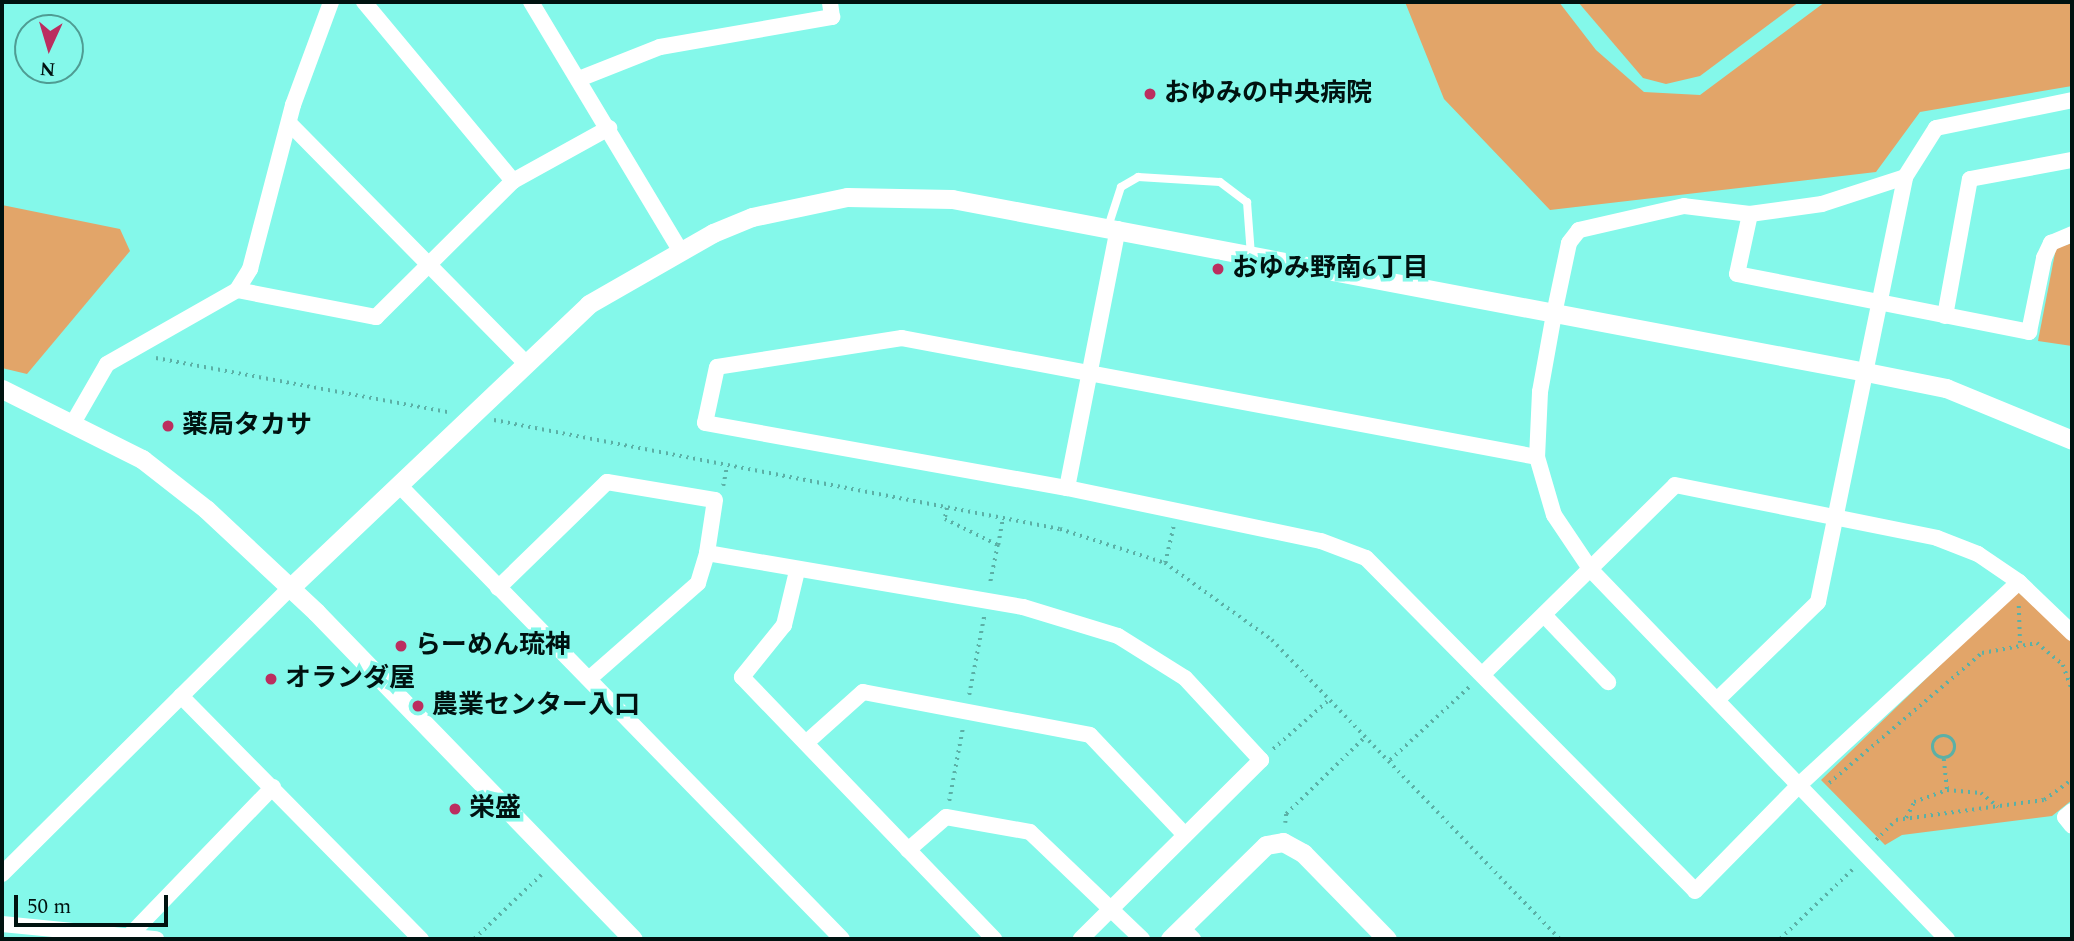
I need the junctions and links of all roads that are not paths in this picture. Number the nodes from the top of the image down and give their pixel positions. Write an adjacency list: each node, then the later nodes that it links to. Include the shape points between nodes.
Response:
1 (331, 2): 7 (street)
2 (364, 2): 11 (street)
3 (531, 2): 5 (street)
4 (830, 2): 5 (street, via 832,17 660,47)
5 (579, 79): 8 (street)
6 (2072, 100): 10 (street, via 1936,128)
7 (290, 124): 17 (street); 18 (street, via 250,269)
8 (609, 128): 11 (street); 15 (street)
9 (2072, 160): 21 (street, via 1970,179)
10 (1905, 177): 12 (street, via 1822,204); 19 (street)
11 (513, 181): 17 (street)
12 (1750, 214): 19 (street, via 1737,274); 20 (street, via 1684,206 1579,230 1569,243)
13 (1113, 228): 15 (street, via 897,195 772,212); 16 (street); 16 (lane, via 1116,195 1138,177 1220,182 1247,202); 24 (street)
14 (2072, 234): 21 (street, via 2051,243 2044,258 2029,332)
15 (680, 248): 22 (street, via 589,304)
16 (1251, 257): 20 (street)
17 (428, 268): 18 (street, via 376,317); 22 (street)
18 (237, 290): 26 (street, via 107,364)
19 (1879, 304): 21 (street); 23 (street)
20 (1554, 314): 23 (street); 28 (street, via 1539,392)
21 (1945, 316)
22 (525, 362): 29 (street)
23 (1866, 372): 27 (street, via 1947,388); 31 (street)
24 (1089, 375): 28 (street); 30 (street); 30 (street, via 902,338 717,367 705,423)
25 (2, 389): 26 (street)
26 (73, 423): 36 (street, via 142,459)
27 (2072, 440)
28 (1537, 457): 33 (street, via 1554,515)
29 (399, 485): 36 (street); 37 (street)
30 (1067, 488): 40 (street, via 1321,541 1366,558)
31 (1837, 516): 33 (street, via 1675,485); 35 (street, via 1937,538 1978,554); 44 (street, via 1818,602)
32 (708, 552): 34 (street); 37 (street, via 715,500 607,482); 41 (street, via 698,583)
33 (1591, 570): 38 (street); 44 (street)
34 (797, 571): 45 (street, via 784,625 742,677); 50 (street, via 987,601 1118,636 1185,678 1261,760)
35 (2019, 582): 39 (street); 46 (street)
36 (291, 587): 43 (street); 59 (street)
37 (498, 588): 41 (street)
38 (1544, 615): 40 (street); 42 (street)
39 (2072, 633)
40 (1483, 674): 46 (street, via 1695,891)
41 (590, 678): 60 (street)
42 (1608, 682)
43 (181, 696): 47 (street); 52 (street)
44 (1719, 698): 46 (street)
45 (807, 742): 50 (street, via 863,692 1090,735); 51 (street)
46 (1799, 785): 65 (street)
47 (273, 787): 55 (street); 58 (street)
48 (2072, 811): 49 (street, via 2065,817)
49 (2072, 826)
50 (1185, 835): 53 (street)
51 (908, 850): 53 (street, via 946,817 1030,832); 61 (street)
52 (2, 874)
53 (1110, 907): 62 (street); 63 (street)
54 (2, 924): 55 (street)
55 (132, 933): 57 (street)
56 (1182, 935): 64 (street, via 1266,845 1283,842 1303,853)
57 (156, 939)
58 (421, 939)
59 (633, 939)
60 (842, 939)
61 (994, 939)
62 (1081, 939)
63 (1142, 939)
64 (1387, 939)
65 (1947, 939)

